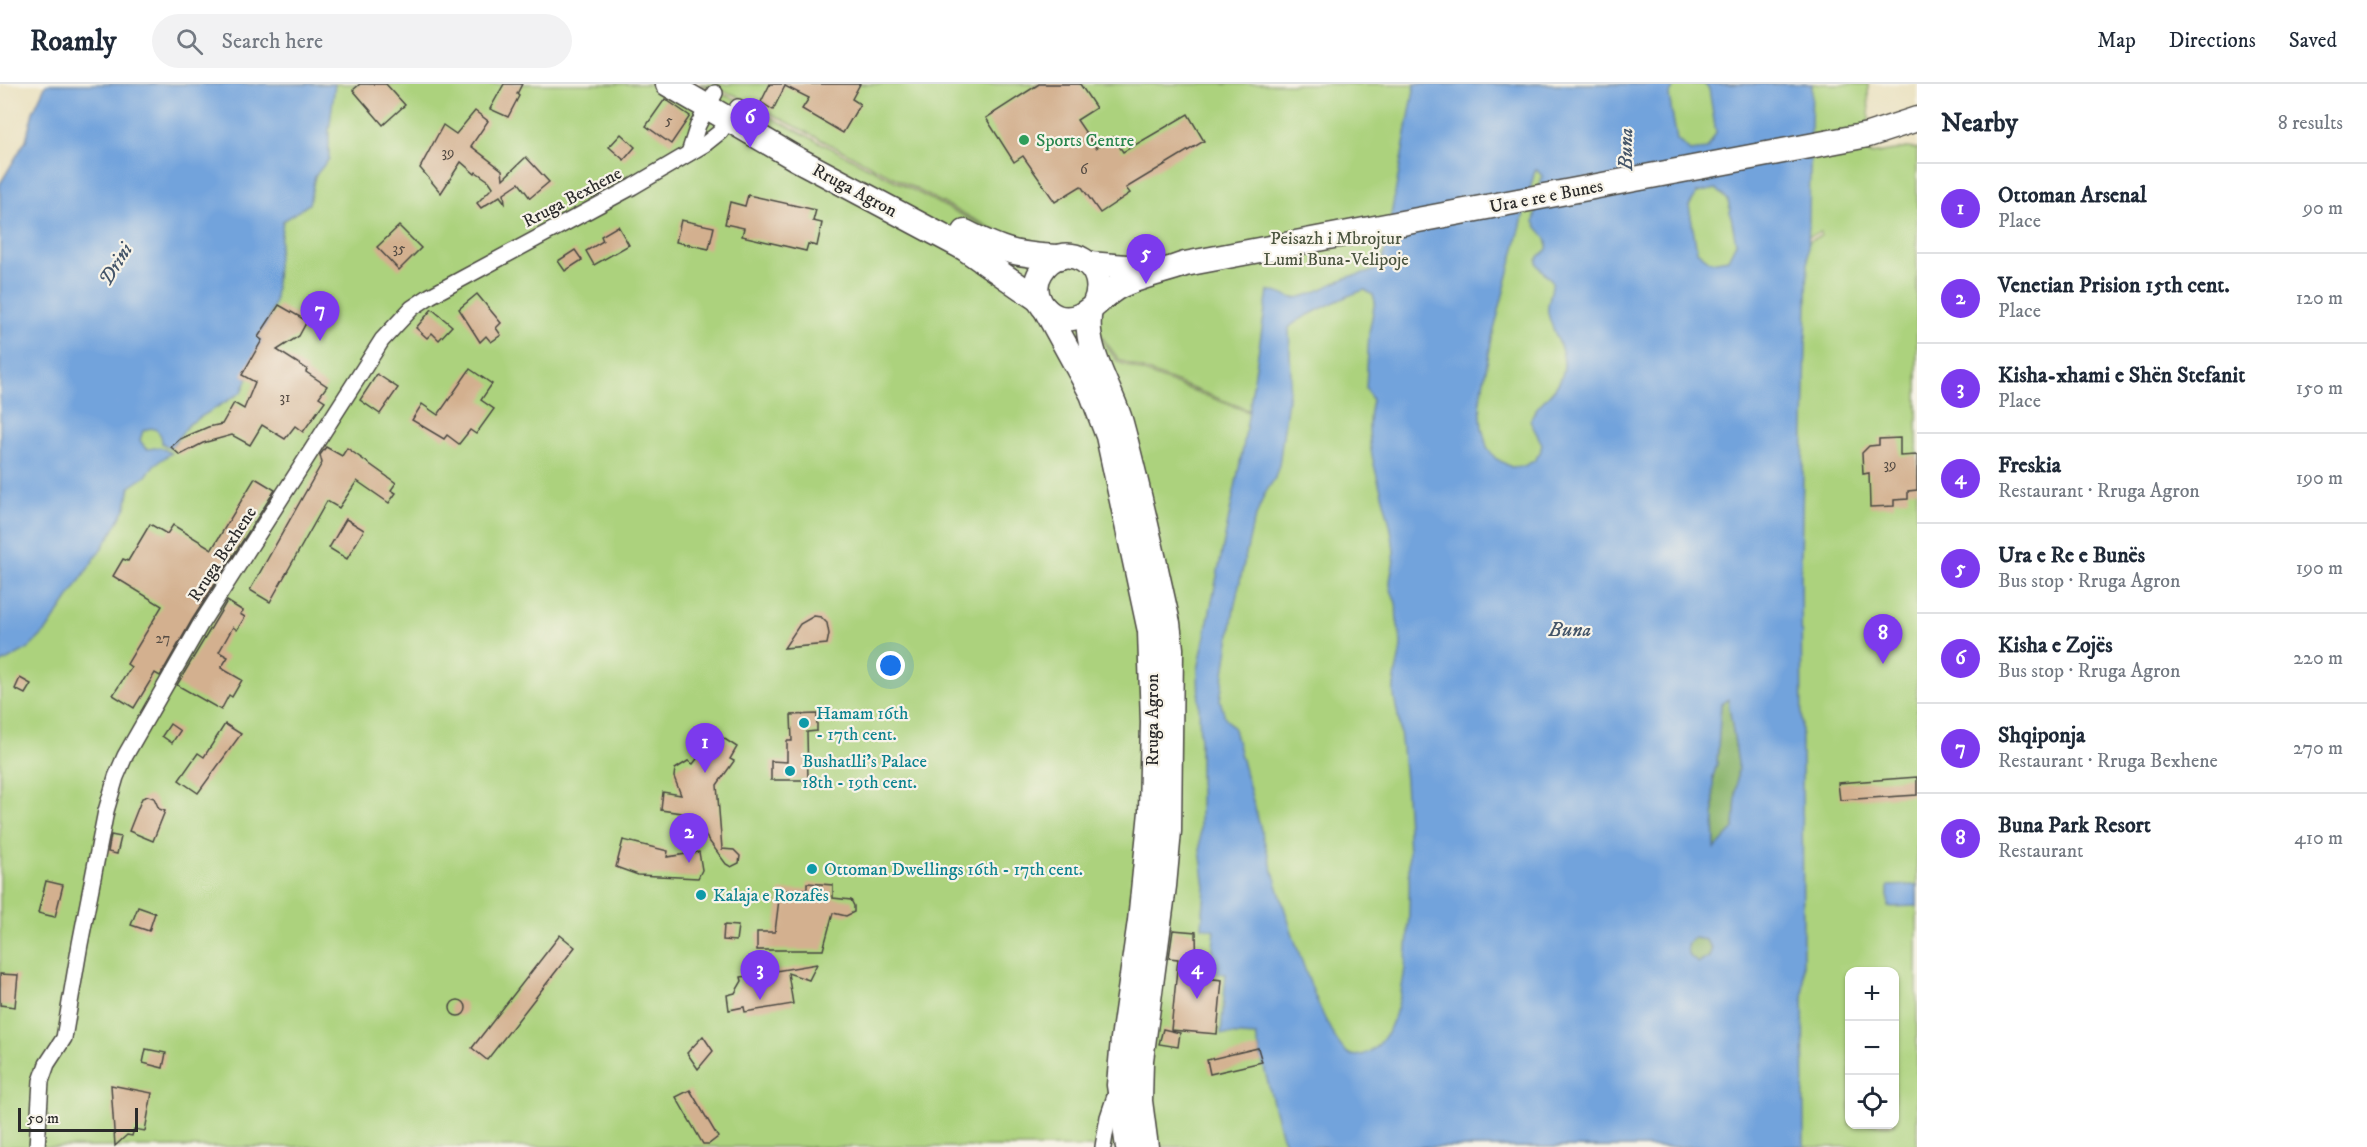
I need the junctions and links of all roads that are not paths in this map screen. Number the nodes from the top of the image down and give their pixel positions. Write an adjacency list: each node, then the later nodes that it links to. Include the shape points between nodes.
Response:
1 (668, 84): 2 (main road, Rruga Agron)
2 (708, 95): 3 (main road, Rruga Agron); 7 (street)
3 (734, 113): 7 (street, Rruga Bexhene, via 713,138); 8 (main road, Rruga Agron, via 990,246 1030,257); 11 (main road, Rruga Agron, via 825,174 964,248)
4 (1917, 119): 6 (main road)
5 (1917, 134): 6 (main road)
6 (1868, 135): 10 (main road, Ura e re e Bunes)
7 (689, 153): 14 (street, Rruga Bexhene, via 430,296 399,320 376,348 200,625 116,777 102,829 64,1038 41,1081)
8 (1060, 257): 9 (main road, via 1075,256); 11 (main road, via 1038,276 1036,288)
9 (1089, 264): 10 (main road); 12 (main road, via 1100,284)
10 (1185, 264): 12 (main road, via 1126,283)
11 (1043, 305): 12 (main road, via 1064,319 1078,317); 13 (main road, Rruga Agron, via 1092,394 1108,436 1150,631 1151,813)
12 (1092, 307): 17 (main road, Rruga Agron, via 1088,319 1090,338 1129,452 1171,649 1169,831 1141,1060 1140,1101)
13 (1119, 1085): 15 (street); 16 (main road, Rruga Agron)
14 (38, 1147)
15 (1103, 1147)
16 (1128, 1147)
17 (1146, 1147)

